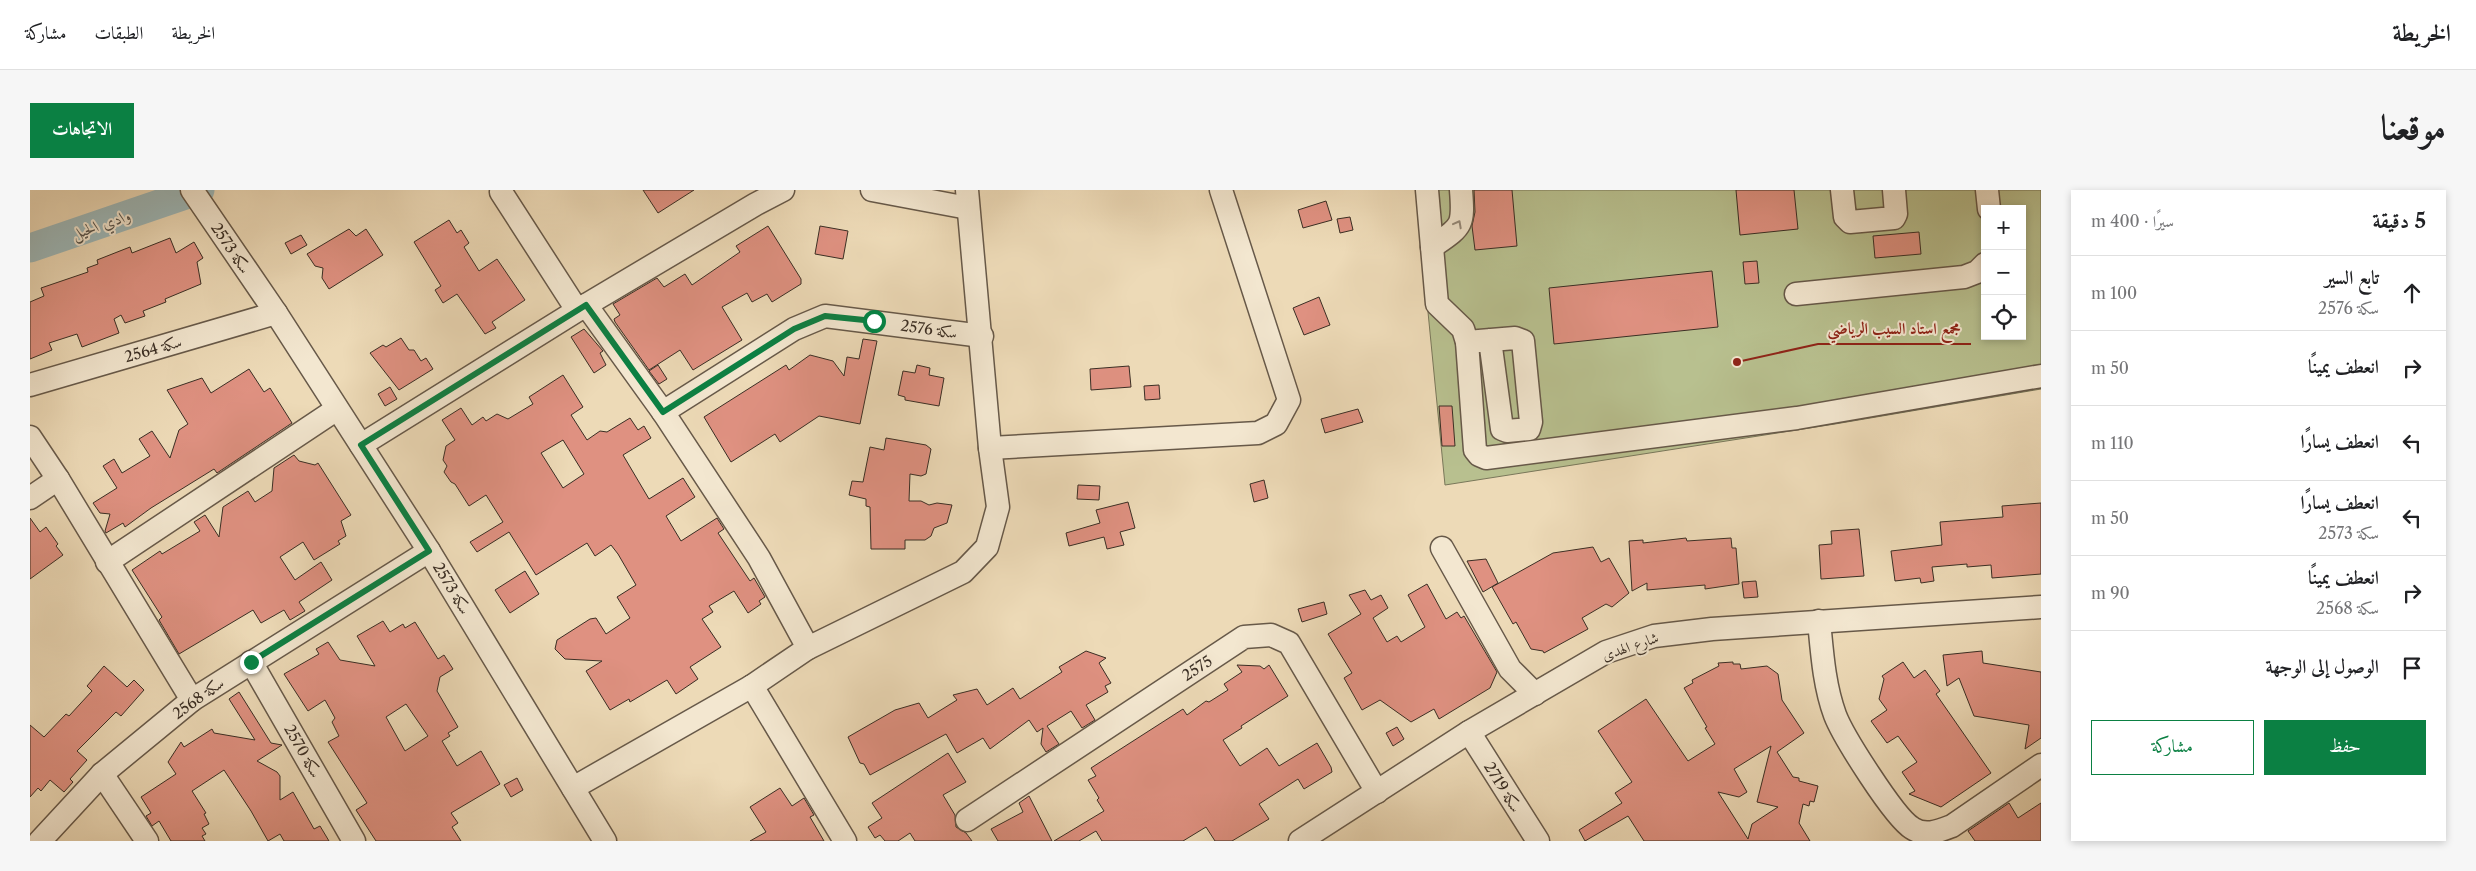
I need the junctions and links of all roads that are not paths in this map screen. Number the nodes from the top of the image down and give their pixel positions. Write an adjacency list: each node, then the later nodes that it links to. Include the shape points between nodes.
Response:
1 (192, 190): 17 (street, سكة 2573)
2 (783, 190): 16 (street)
3 (872, 190): 11 (street)
4 (1221, 190): 27 (street, via 1289,400 1276,424 1258,434)
5 (1427, 190): 13 (street)
6 (1461, 190): 13 (street, one-way to 6, via 1459,226 1463,214)
7 (1842, 190): 8 (street, via 1845,217 1850,222 1894,218)
8 (1894, 190)
9 (1987, 190): 12 (street)
10 (501, 192): 16 (street)
11 (968, 199): 18 (street)
12 (1989, 205)
13 (1432, 247): 20 (street, via 1438,304 1463,329)
14 (1981, 268): 15 (street, via 1964,277)
15 (1796, 294)
16 (581, 308): 24 (street); 26 (street)
17 (276, 313): 22 (street, سكة 2564); 23 (street, سكة 2573)
18 (982, 336): 24 (street, سكة 2576, via 825,316 794,329); 27 (street)
19 (1490, 340): 20 (street)
20 (1467, 342): 21 (street, via 1475,450 1486,458 1797,418)
21 (2041, 376)
22 (30, 385)
23 (337, 408): 26 (street, سكة 2573); 32 (street)
24 (663, 412): 35 (street, via 759,558)
25 (30, 437): 28 (street)
26 (361, 445): 31 (street, سكة 2573)
27 (990, 448): 35 (street, via 998,507 987,547 963,572)
28 (58, 479): 29 (street); 32 (street)
29 (30, 498)
30 (1442, 548): 38 (street, via 1510,668)
31 (429, 551): 36 (street, سكة 2568); 43 (street, سكة 2573)
32 (107, 562): 39 (street)
33 (2041, 607): 34 (street, شارع الهدى)
34 (1819, 621): 38 (street, شارع الهدى, via 1654,636 1606,652); 41 (street, via 1825,673 1835,716 1857,755 1912,829 1926,833 1952,826)
35 (808, 648): 37 (street)
36 (251, 662): 39 (street, سكة 2568); 48 (street, سكة 2570)
37 (752, 686): 43 (street); 50 (street)
38 (1535, 694): 40 (street, شارع الهدى)
39 (192, 700): 42 (street, سكة 2568)
40 (1469, 732): 44 (street, شارع الهدى); 52 (street, سكة 2719)
41 (2041, 765)
42 (102, 774): 46 (street, سكة 2568); 47 (street)
43 (573, 788): 49 (street, سكة 2573)
44 (1377, 792): 45 (street, 2575, via 1288,643 1271,635 1244,637); 51 (street, شارع الهدى)
45 (967, 820)
46 (40, 841)
47 (146, 841)
48 (354, 841)
49 (605, 841)
50 (845, 841)
51 (1300, 841)
52 (1538, 841)

